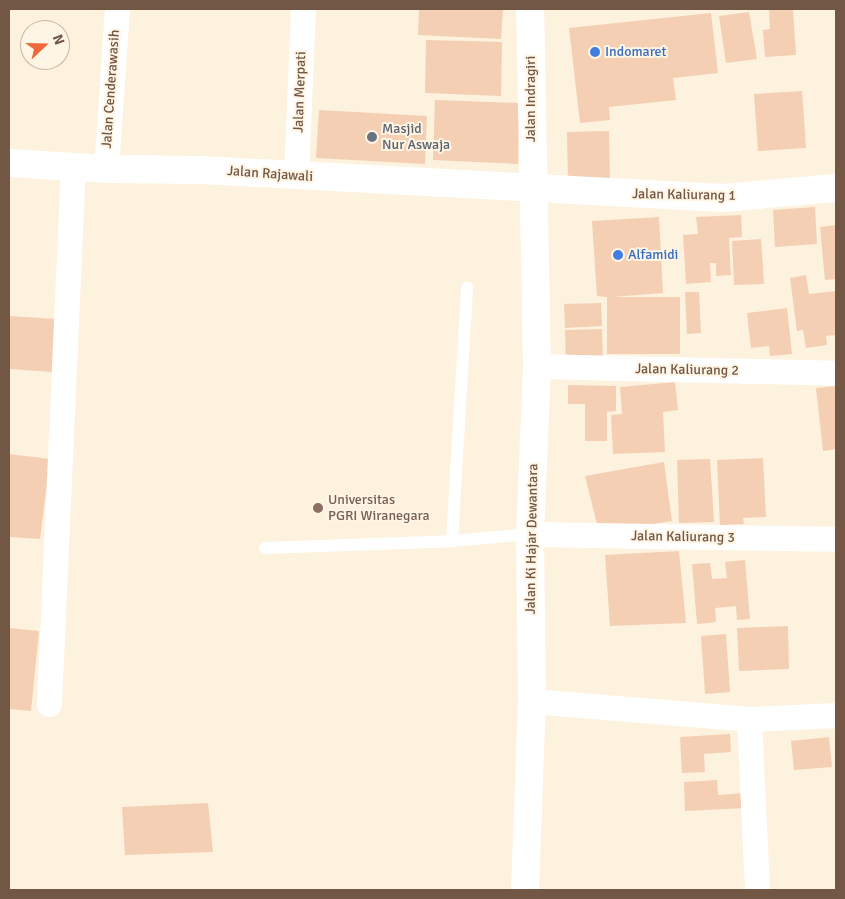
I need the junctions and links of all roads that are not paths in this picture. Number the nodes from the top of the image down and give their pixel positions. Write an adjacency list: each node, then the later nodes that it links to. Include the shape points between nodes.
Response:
1 (117, 9): 6 (street, Jalan Cenderawasih)
2 (303, 9): 7 (street, Jalan Merpati)
3 (530, 9): 8 (main road, Jalan Indragiri)
4 (9, 163): 5 (main road, Jalan Rajawali)
5 (73, 166): 6 (main road, Jalan Rajawali); 18 (street)
6 (106, 169): 7 (main road, Jalan Rajawali, via 202,170)
7 (296, 176): 8 (main road, Jalan Rajawali)
8 (532, 188): 9 (main road, Jalan Kaliurang 1, via 722,198); 11 (main road, Jalan Ki Hajar Dewantara)
9 (836, 188)
10 (467, 287): 15 (lane)
11 (537, 366): 12 (street, Jalan Kaliurang 2); 13 (main road, Jalan Ki Hajar Dewantara)
12 (836, 373)
13 (530, 534): 14 (street, Jalan Kaliurang 3); 15 (lane); 17 (main road, Jalan Ki Hajar Dewantara)
14 (836, 539)
15 (452, 541): 16 (lane)
16 (265, 548)
17 (532, 701): 20 (street); 21 (main road, Jalan Ki Hajar Dewantara)
18 (50, 704)
19 (836, 715): 20 (street)
20 (750, 718): 22 (street)
21 (526, 890)
22 (757, 890)

